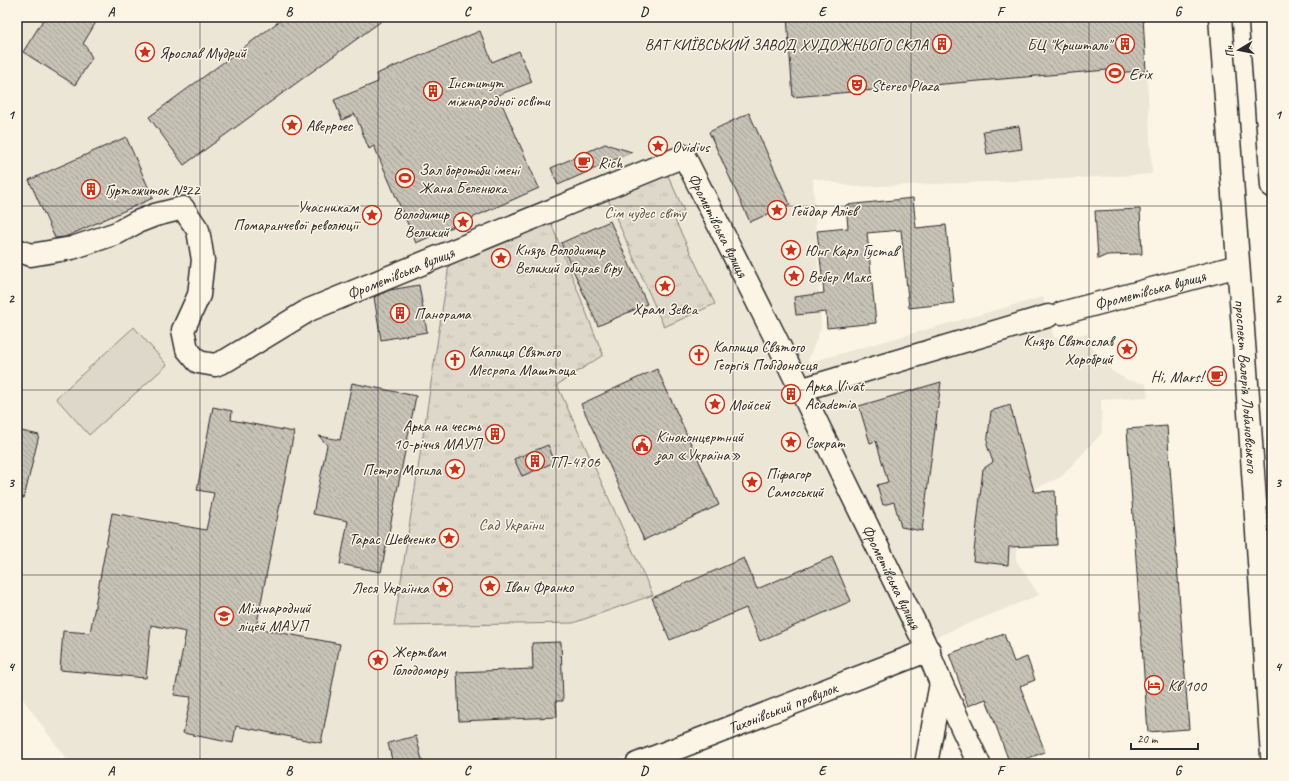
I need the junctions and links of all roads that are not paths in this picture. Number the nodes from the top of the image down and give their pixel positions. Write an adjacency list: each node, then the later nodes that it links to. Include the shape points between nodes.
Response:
1 (1220, 17): 5 (street, проспект Валерія Лобановського)
2 (1260, 17): 3 (street)
3 (1272, 186)
4 (17, 250): 6 (street, Фрометівська вулиця, via 31,255 72,248 117,233 156,215 183,208 198,230 203,260 199,295 183,330 187,349 198,362 215,365 309,310 684,156)
5 (1238, 266): 6 (street, Фрометівська вулиця, via 1055,314); 9 (street, проспект Валерія Лобановського)
6 (800, 390): 7 (street, Фрометівська вулиця)
7 (929, 650): 8 (street, Фрометівська вулиця); 10 (street, Тихонівський провулок)
8 (941, 683): 11 (street); 12 (street, Фрометівська вулиця)
9 (1272, 756)
10 (637, 764)
11 (926, 764)
12 (979, 764)

